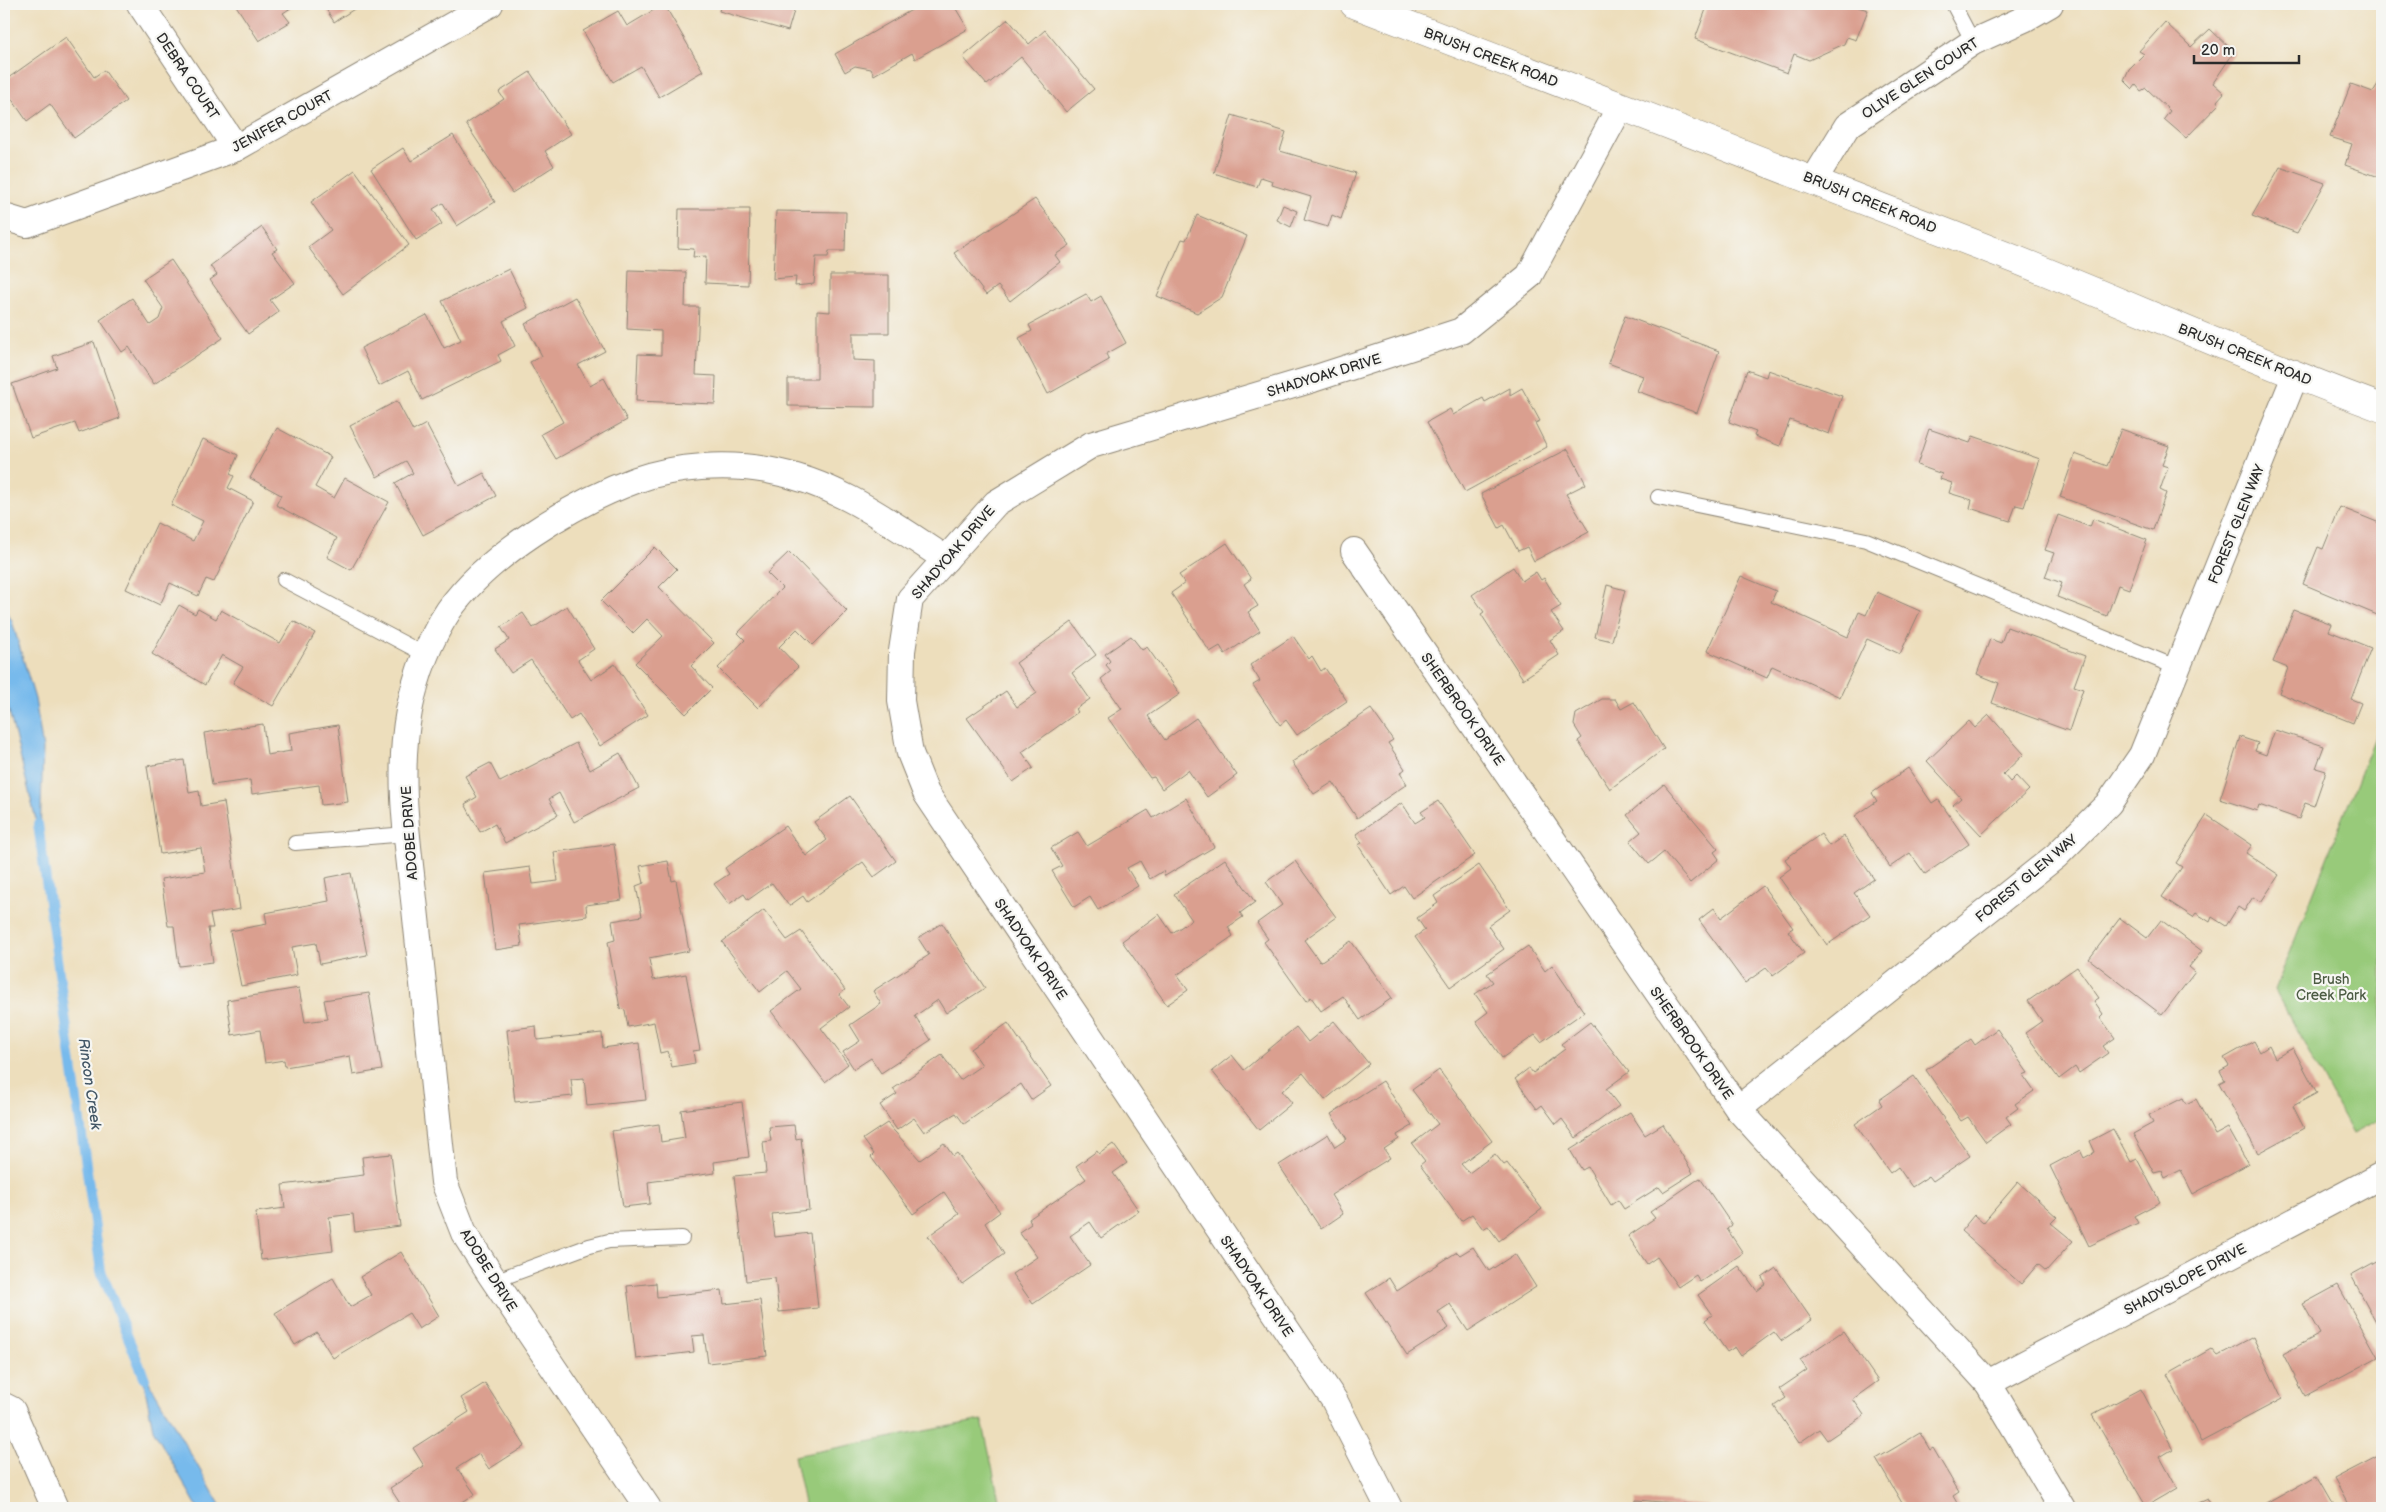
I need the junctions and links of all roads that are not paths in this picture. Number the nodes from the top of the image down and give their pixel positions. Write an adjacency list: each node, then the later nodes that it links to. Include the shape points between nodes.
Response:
1 (140, 4): 8 (street, DEBRA COURT)
2 (490, 4): 8 (street, JENIFER COURT)
3 (1354, 4): 7 (street, BRUSH CREEK ROAD)
4 (1953, 4): 6 (lane)
5 (2050, 4): 6 (street, OLIVE GLEN COURT)
6 (1974, 42): 9 (street, OLIVE GLEN COURT, via 1847,126)
7 (1620, 106): 9 (street, BRUSH CREEK ROAD); 15 (street, SHADYOAK DRIVE, via 1530,276 1461,331 1091,445 996,503)
8 (236, 148): 10 (street, JENIFER COURT, via 26,224)
9 (1814, 180): 11 (street, BRUSH CREEK ROAD)
10 (4, 217)
11 (2295, 376): 12 (street, BRUSH CREEK ROAD); 18 (street, FOREST GLEN WAY)
12 (2382, 408)
13 (1658, 498): 18 (lane, via 1866,540)
14 (1354, 551): 21 (street, SHERBROOK DRIVE)
15 (946, 559): 17 (street, ADOBE DRIVE, via 863,504 816,483 766,470 716,466 677,471 638,479 598,496 518,543 478,576 449,611); 29 (street, SHADYOAK DRIVE, via 910,599 902,651 903,710 910,753 926,793 1334,1400)
16 (284, 580): 17 (lane)
17 (426, 655): 19 (street, ADOBE DRIVE, via 409,713 404,805)
18 (2178, 668): 21 (street, FOREST GLEN WAY, via 2142,755 2109,803 2063,850)
19 (407, 834): 20 (lane); 24 (street, ADOBE DRIVE, via 444,1182 464,1233)
20 (295, 843)
21 (1738, 1109): 25 (street, SHERBROOK DRIVE)
22 (2382, 1175): 25 (street, SHADYSLOPE DRIVE)
23 (682, 1238): 24 (lane, via 589,1246)
24 (494, 1281): 28 (street, ADOBE DRIVE)
25 (1988, 1383): 30 (street, SHERBROOK DRIVE)
26 (4, 1406): 27 (street, via 12,1410)
27 (55, 1508)
28 (648, 1508)
29 (1389, 1508)
30 (2062, 1508)

